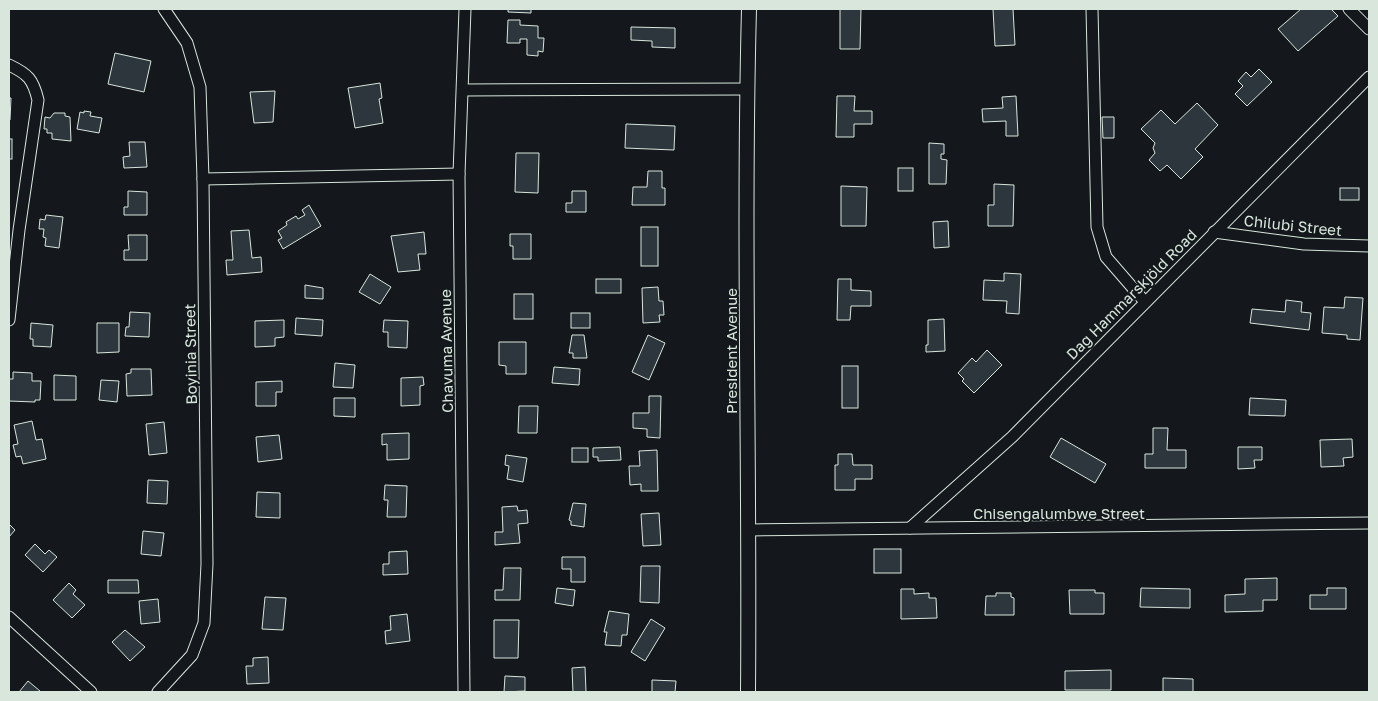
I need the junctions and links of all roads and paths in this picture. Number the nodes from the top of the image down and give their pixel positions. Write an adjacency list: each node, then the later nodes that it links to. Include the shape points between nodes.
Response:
1 (164, 9): 12 (street, Boyinia Street, via 187,43 200,87)
2 (464, 9): 10 (street, Chavuma Avenue)
3 (749, 9): 9 (street, President Avenue)
4 (1092, 9): 15 (street, via 1097,227 1106,257)
5 (1349, 9): 6 (street)
6 (1369, 29)
7 (9, 64): 16 (street, via 34,82 38,100)
8 (1369, 77): 13 (street, Dag Hammarskjöld Road)
9 (747, 89): 10 (street); 20 (street, President Avenue)
10 (463, 90): 11 (street, Chavuma Avenue)
11 (459, 174): 12 (street); 24 (street, Chavuma Avenue)
12 (203, 179): 23 (street, Boyinia Street, via 207,564 204,623 192,655)
13 (1214, 232): 14 (street, Chilubi Street, via 1304,244); 15 (street, Dag Hammarskjöld Road)
14 (1369, 246)
15 (1145, 302): 19 (street, Dag Hammarskjöld Road, via 1012,437)
16 (9, 320)
17 (1319, 523): 18 (street, Chisengalumbwe Street); 19 (street); 20 (street, Chisengalumbwe Street)
18 (1369, 523)
19 (910, 528): 20 (street)
20 (749, 530): 25 (street, President Avenue)
21 (9, 617): 22 (street)
22 (91, 692)
23 (158, 692)
24 (464, 692)
25 (748, 692)

